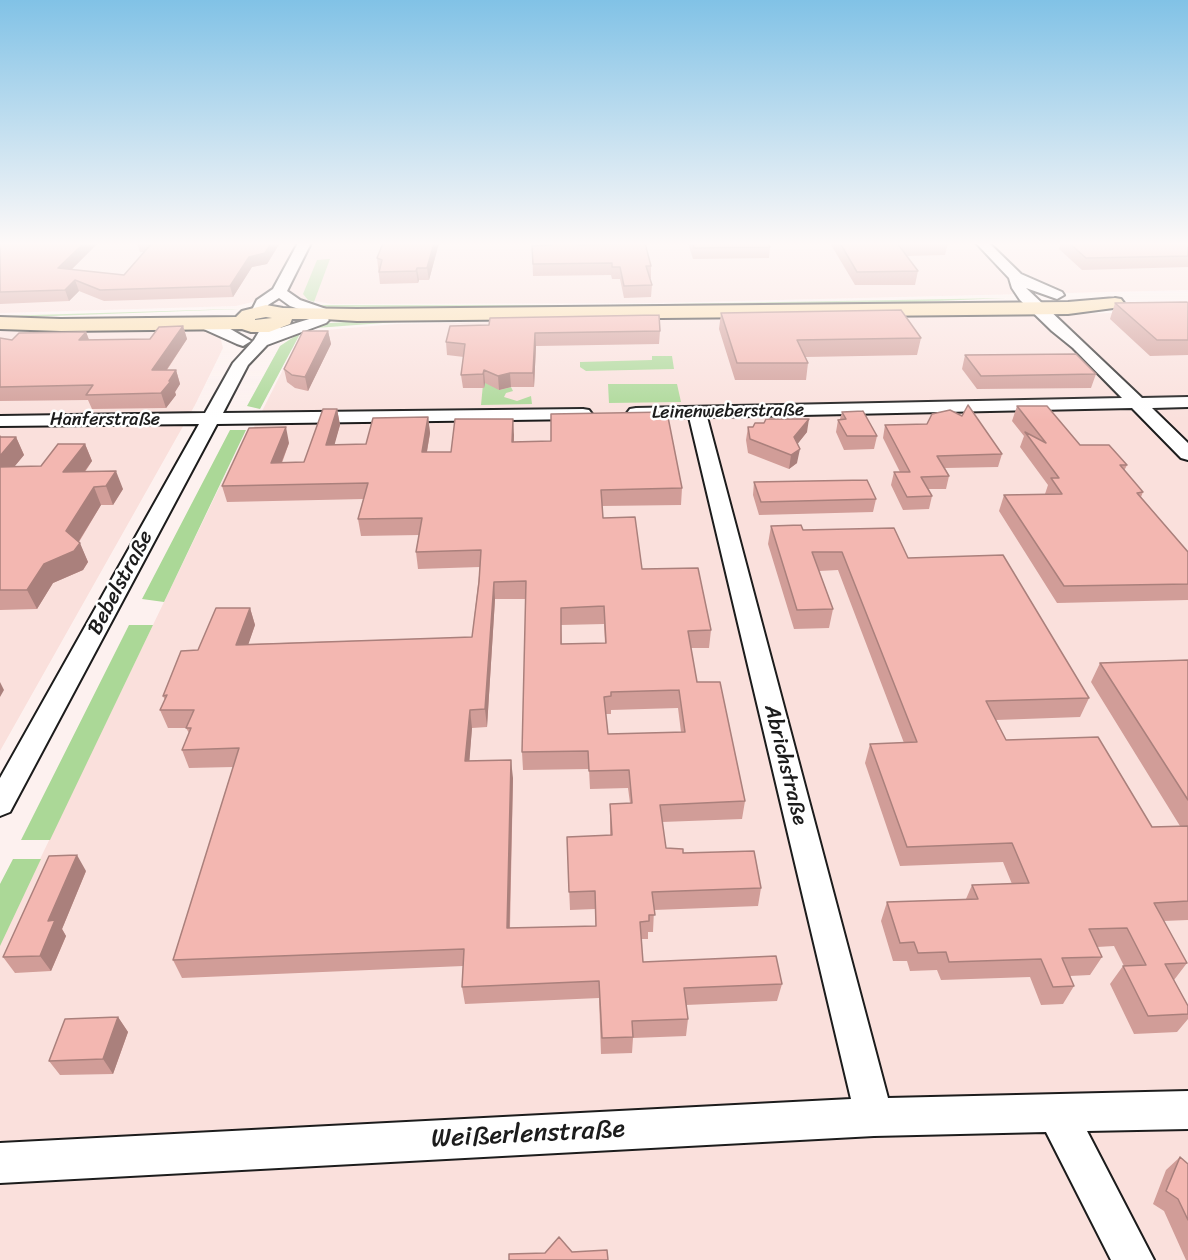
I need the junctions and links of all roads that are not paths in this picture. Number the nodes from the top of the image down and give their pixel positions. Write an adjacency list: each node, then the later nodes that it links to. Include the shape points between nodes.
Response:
1 (283, 302): 5 (street, Bebelstraße)
2 (1040, 303): 3 (main road); 4 (main road); 4 (main road, via 982,309); 11 (street, via 1057,328); 11 (street, via 1068,325)
3 (1135, 303)
4 (962, 307): 6 (main road)
5 (280, 310): 6 (main road); 6 (street, via 295,303); 9 (main road, via 256,327); 9 (street, Bebelstraße, via 262,303); 10 (street, Bebelstraße)
6 (323, 316): 10 (street)
7 (28, 322): 8 (main road); 9 (main road); 9 (main road, via 48,319)
8 (0, 323)
9 (248, 323): 12 (street, Bebelstraße)
10 (261, 342): 12 (street, Bebelstraße)
11 (1079, 345): 14 (street)
12 (241, 363): 18 (street, Bebelstraße)
13 (1188, 402): 14 (street)
14 (1139, 403): 15 (street, Leinenweberstraße); 20 (street)
15 (697, 413): 17 (street, Leinenweberstraße); 24 (street, Abrichstraße)
16 (600, 414): 18 (street)
17 (620, 414)
18 (209, 420): 19 (street, Hanferstraße); 21 (street, Bebelstraße)
19 (0, 421)
20 (1188, 454)
21 (0, 804)
22 (1188, 1110): 23 (street, Weißerlenstraße)
23 (1057, 1113): 24 (street, Weißerlenstraße); 26 (street)
24 (874, 1117): 25 (street, Weißerlenstraße)
25 (0, 1163)
26 (1133, 1260)

